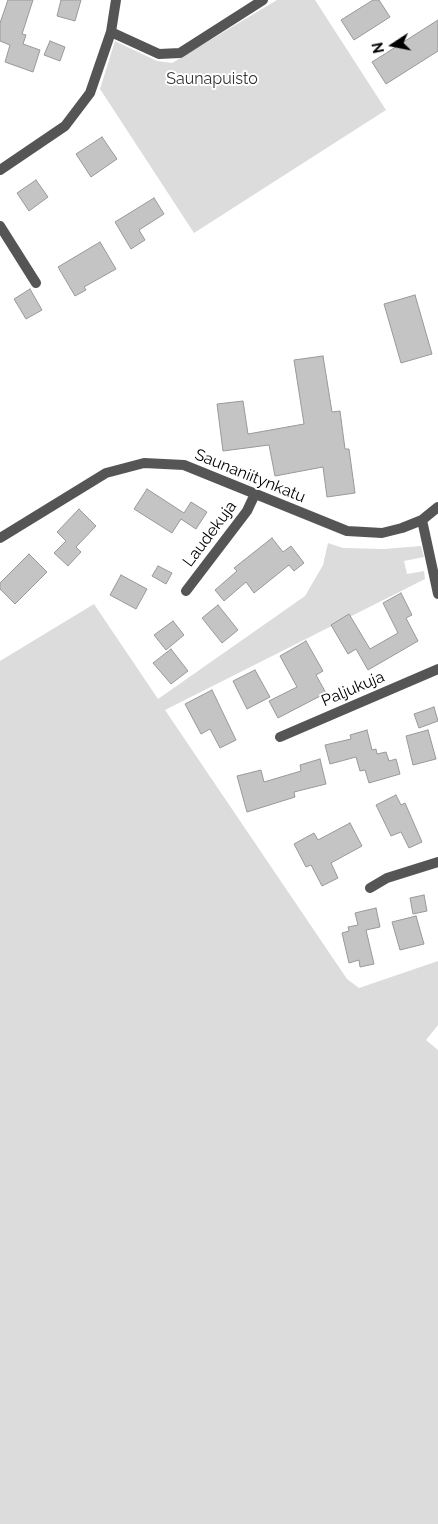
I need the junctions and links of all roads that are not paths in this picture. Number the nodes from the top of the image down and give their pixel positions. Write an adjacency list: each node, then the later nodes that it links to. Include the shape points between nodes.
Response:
1 (116, 0): 3 (street)
2 (264, 0): 3 (street, via 180,53 159,54)
3 (111, 32): 4 (street, via 90,93 64,126)
4 (0, 170)
5 (0, 226): 6 (street)
6 (36, 283)
7 (255, 494): 9 (street, Saunaniitynkatu, via 347,531 382,533); 10 (street, Saunaniitynkatu, via 184,465 130,465 106,473); 11 (street, Laudekuja, via 248,511)
8 (438, 507): 9 (street, Saunaniitynkatu)
9 (422, 520): 12 (street)
10 (0, 538)
11 (186, 591)
12 (438, 594)
13 (438, 669): 14 (street, Paljukuja)
14 (280, 737)
15 (438, 862): 16 (street, via 387,878)
16 (370, 888)

